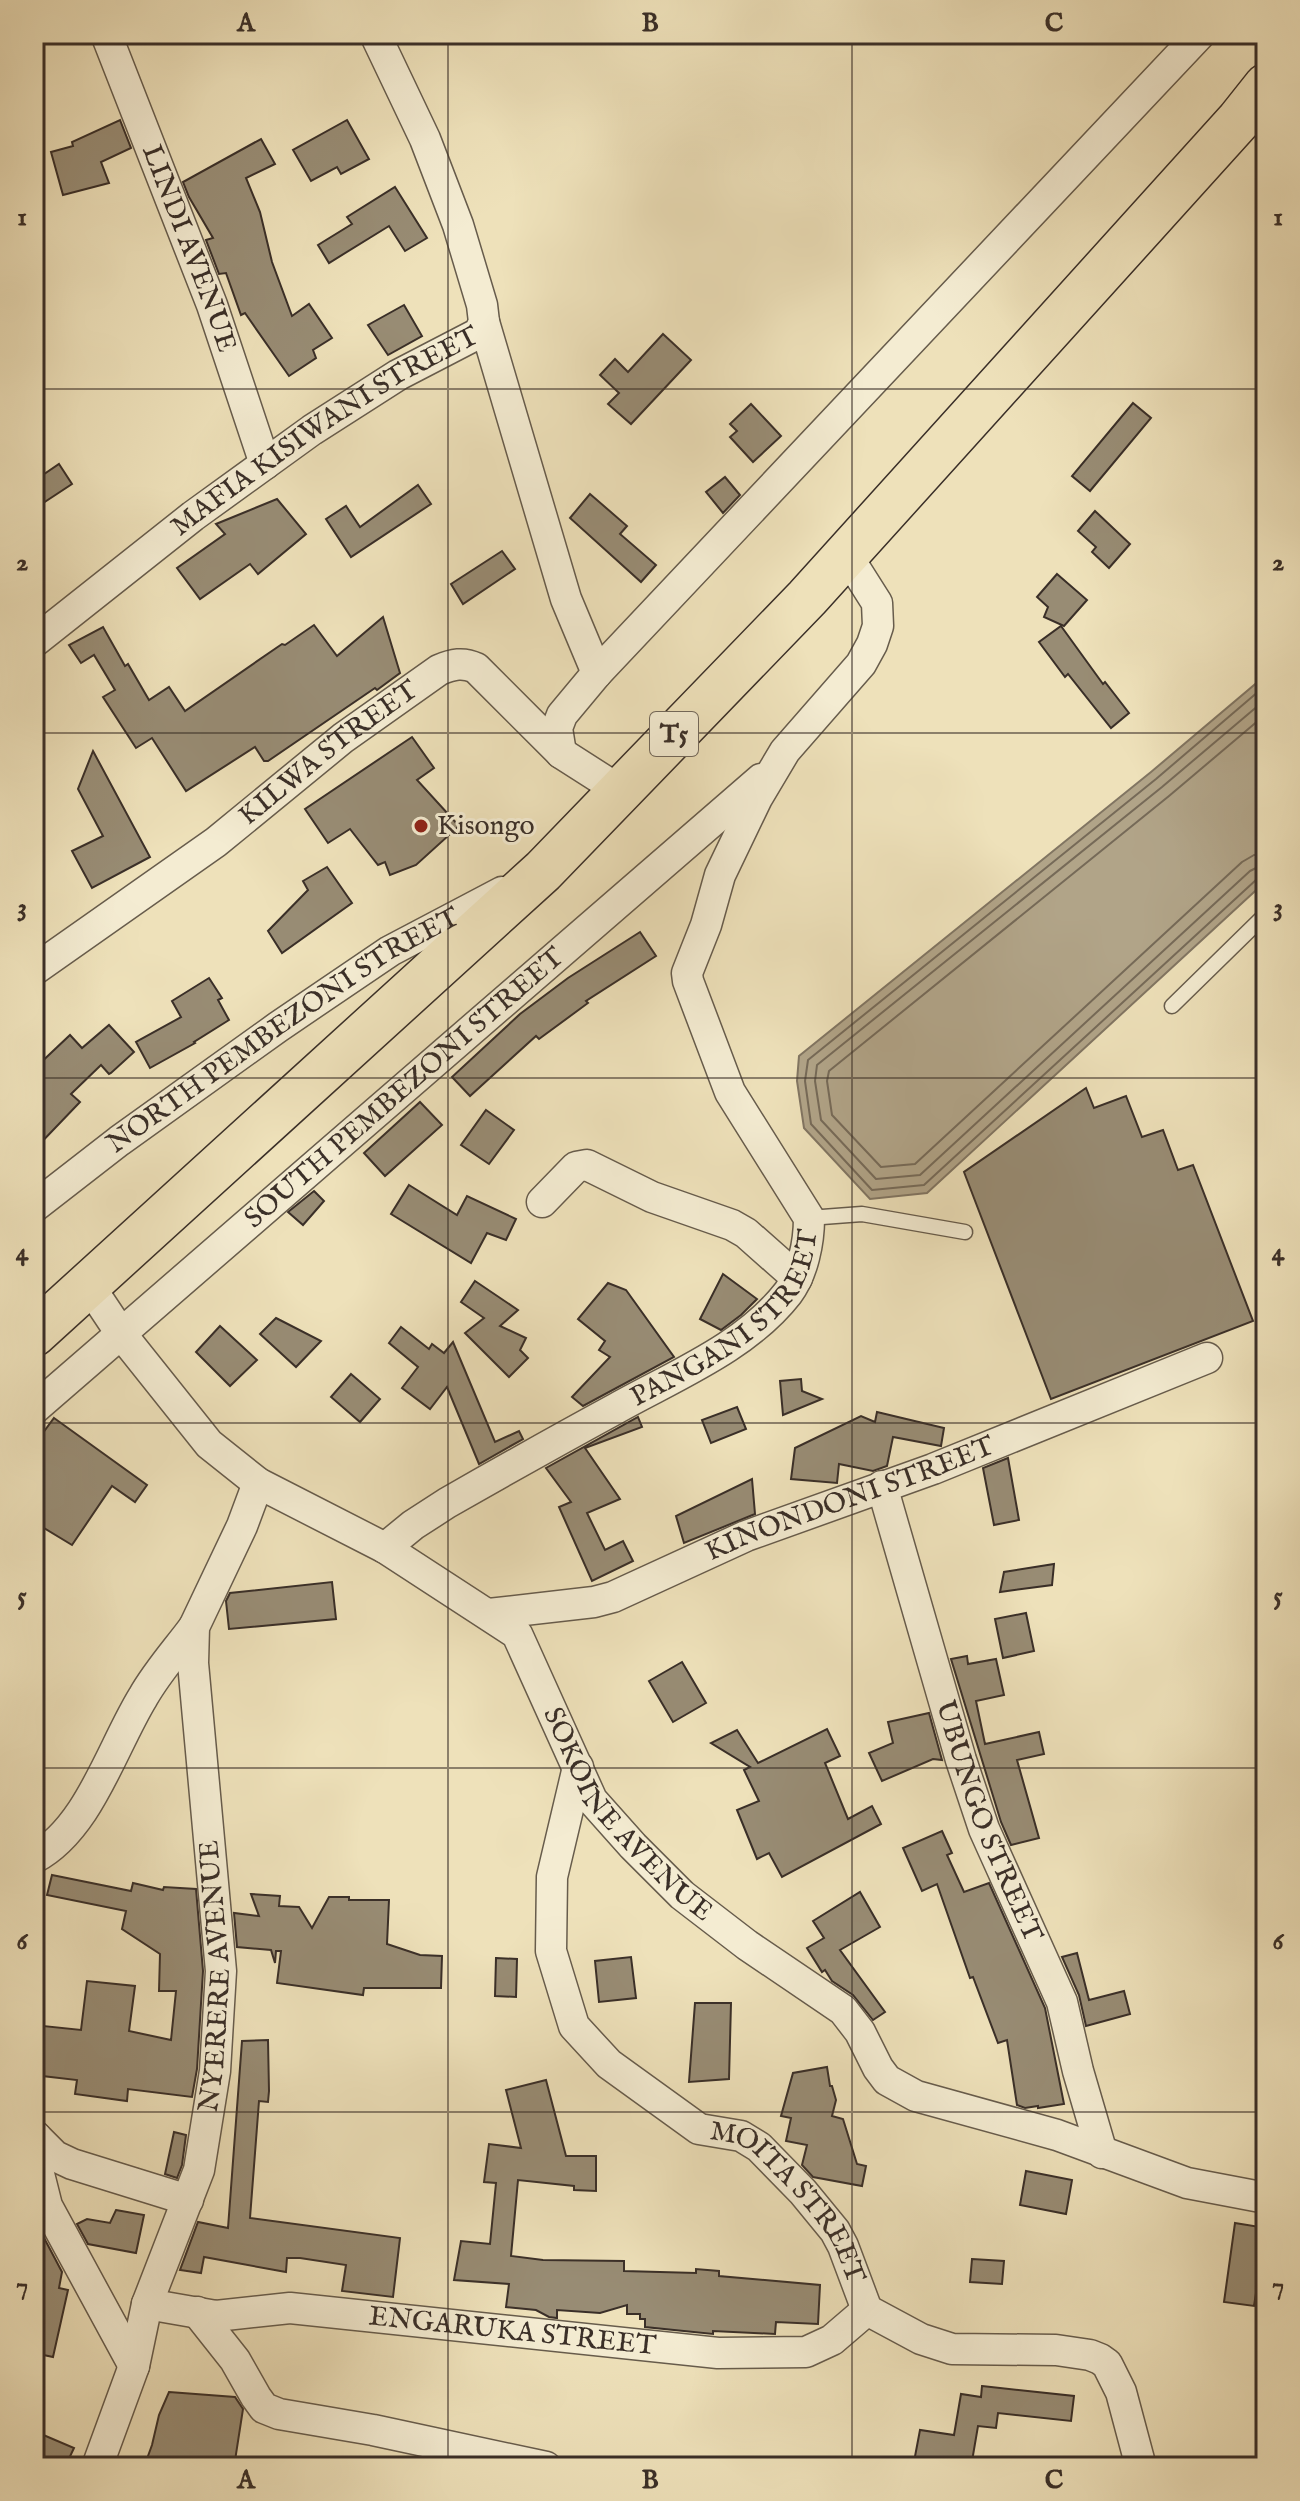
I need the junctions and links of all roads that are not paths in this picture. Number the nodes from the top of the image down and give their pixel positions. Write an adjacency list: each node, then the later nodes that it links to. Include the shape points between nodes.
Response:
1 (106, 34): 6 (street, LINDI AVENUE, via 212,305)
2 (375, 34): 5 (street, MAFIA KISIWANI STREET, via 425,139 458,225)
3 (1200, 34): 9 (street)
4 (1266, 86): 7 (highway, T5)
5 (484, 322): 6 (street, MAFIA KISIWANI STREET, via 479,333 398,375); 9 (street, via 566,599)
6 (265, 464): 8 (street, MAFIA KISIWANI STREET)
7 (846, 554): 11 (street, PANGANI STREET, via 877,603 878,626 861,664); 12 (highway, T5)
8 (34, 642)
9 (597, 673): 10 (street, via 562,715 557,728)
10 (561, 753): 12 (street, KILWA STREET); 15 (street, KILWA STREET, via 476,668 451,665 343,738 216,842)
11 (776, 766): 19 (street, PANGANI STREET, via 720,875 687,973 730,1092); 24 (street, SOUTH PEMBEZONI STREET)
12 (619, 790): 13 (highway, T5)
13 (543, 871): 18 (street, NORTH PEMBEZONI STREET, via 390,951); 22 (highway, T5)
14 (1266, 914): 16 (lane)
15 (34, 970)
16 (1172, 1006)
17 (542, 1202): 21 (street, via 576,1167 587,1165 652,1197 732,1225)
18 (34, 1207)
19 (809, 1218): 20 (lane, via 862,1214); 21 (street, PANGANI STREET)
20 (965, 1232)
21 (797, 1278): 29 (street, PANGANI STREET, via 749,1331 447,1503)
22 (88, 1284): 23 (highway, T5); 24 (street, SOKOINE AVENUE)
23 (34, 1334)
24 (122, 1335): 26 (street, SOUTH PEMBEZONI STREET); 27 (street, SOKOINE AVENUE, via 209,1444)
25 (1207, 1358): 28 (street, KINONDONI STREET)
26 (34, 1409)
27 (258, 1483): 29 (street, SOKOINE AVENUE); 31 (street, NYERERE AVENUE)
28 (882, 1486): 30 (street, KINONDONI STREET, via 746,1536 613,1597); 35 (street, UBUNGO STREET, via 984,1829 1062,2002)
29 (385, 1548): 30 (street, SOKOINE AVENUE)
30 (489, 1614): 32 (street, SOKOINE AVENUE, via 523,1644)
31 (194, 1627): 33 (street, via 143,1696 91,1796 68,1829); 37 (street, NYERERE AVENUE, via 221,1971 208,2122)
32 (578, 1767): 35 (street, SOKOINE AVENUE, via 592,1800 682,1895 843,2010 887,2080 916,2096 1057,2135); 39 (street, MOITA STREET, via 552,1877 551,1951 574,2026 609,2064 699,2129 741,2136 759,2147 835,2231)
33 (34, 1858)
34 (35, 2136): 37 (street, via 72,2164); 41 (street, via 47,2206)
35 (1102, 2153): 36 (street, SOKOINE AVENUE, via 1187,2183)
36 (1266, 2198)
37 (188, 2200): 38 (street, NYERERE AVENUE)
38 (147, 2304): 40 (street, ENGARUKA STREET); 41 (street, NYERERE AVENUE)
39 (867, 2310): 40 (street, ENGARUKA STREET, via 832,2340 806,2352 718,2353 290,2308 231,2316); 44 (street, MOITA STREET, via 952,2349 1056,2350 1100,2359 1121,2392)
40 (197, 2312): 43 (street, via 264,2408)
41 (134, 2366): 42 (street, NYERERE AVENUE)
42 (97, 2467)
43 (546, 2467)
44 (1141, 2467)

